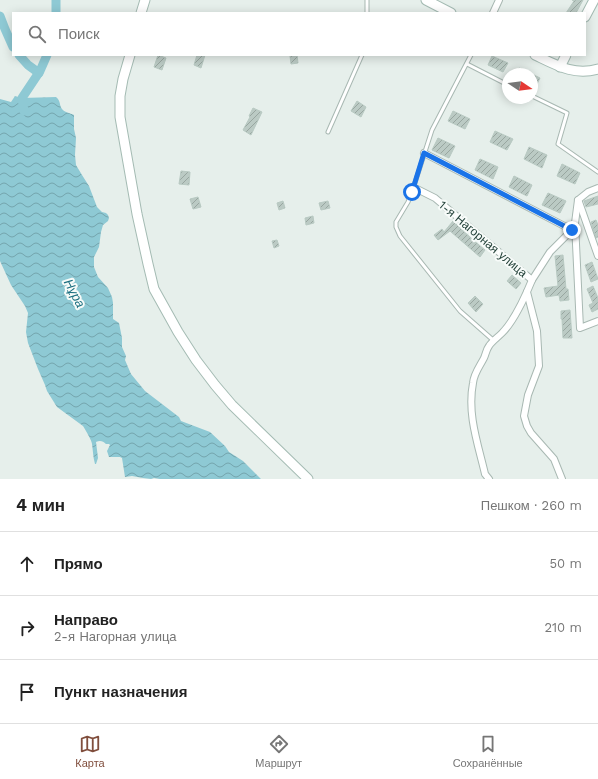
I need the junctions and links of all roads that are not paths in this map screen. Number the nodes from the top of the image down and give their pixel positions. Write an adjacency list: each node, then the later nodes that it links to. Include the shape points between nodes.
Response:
1 (145, 0): 6 (street)
2 (367, 0): 7 (lane)
3 (426, 0): 8 (street)
4 (499, 0): 9 (street)
5 (594, 0): 10 (street)
6 (141, 12)
7 (367, 12)
8 (449, 12)
9 (493, 12)
10 (586, 15)
11 (130, 56): 34 (street, via 120,96 120,117 137,214 154,289 178,332 215,386)
12 (362, 56): 21 (lane)
13 (471, 56): 16 (lane)
14 (537, 56): 17 (street)
15 (566, 56): 17 (street)
16 (467, 64): 19 (lane); 22 (lane, via 432,130)
17 (560, 67): 18 (street, via 580,72)
18 (598, 69)
19 (502, 82)
20 (538, 99): 23 (lane, via 567,114 558,144)
21 (328, 132)
22 (424, 153): 24 (lane); 27 (street)
23 (598, 172)
24 (413, 187): 29 (street, 1-я Нагорная улица, via 435,198); 32 (lane, via 408,202 396,222 400,236 460,311)
25 (598, 188): 26 (street)
26 (578, 200): 27 (street); 28 (street)
27 (574, 226): 29 (street, 1-я Нагорная улица, via 550,252); 31 (street, via 580,328)
28 (598, 256)
29 (532, 280): 30 (street)
30 (527, 292): 32 (street, via 502,334); 35 (street, via 537,331 538,366 524,416 531,433 554,459)
31 (598, 321)
32 (493, 340): 33 (street, via 476,372 471,403 472,422)
33 (487, 478)
34 (308, 479)
35 (562, 479)

